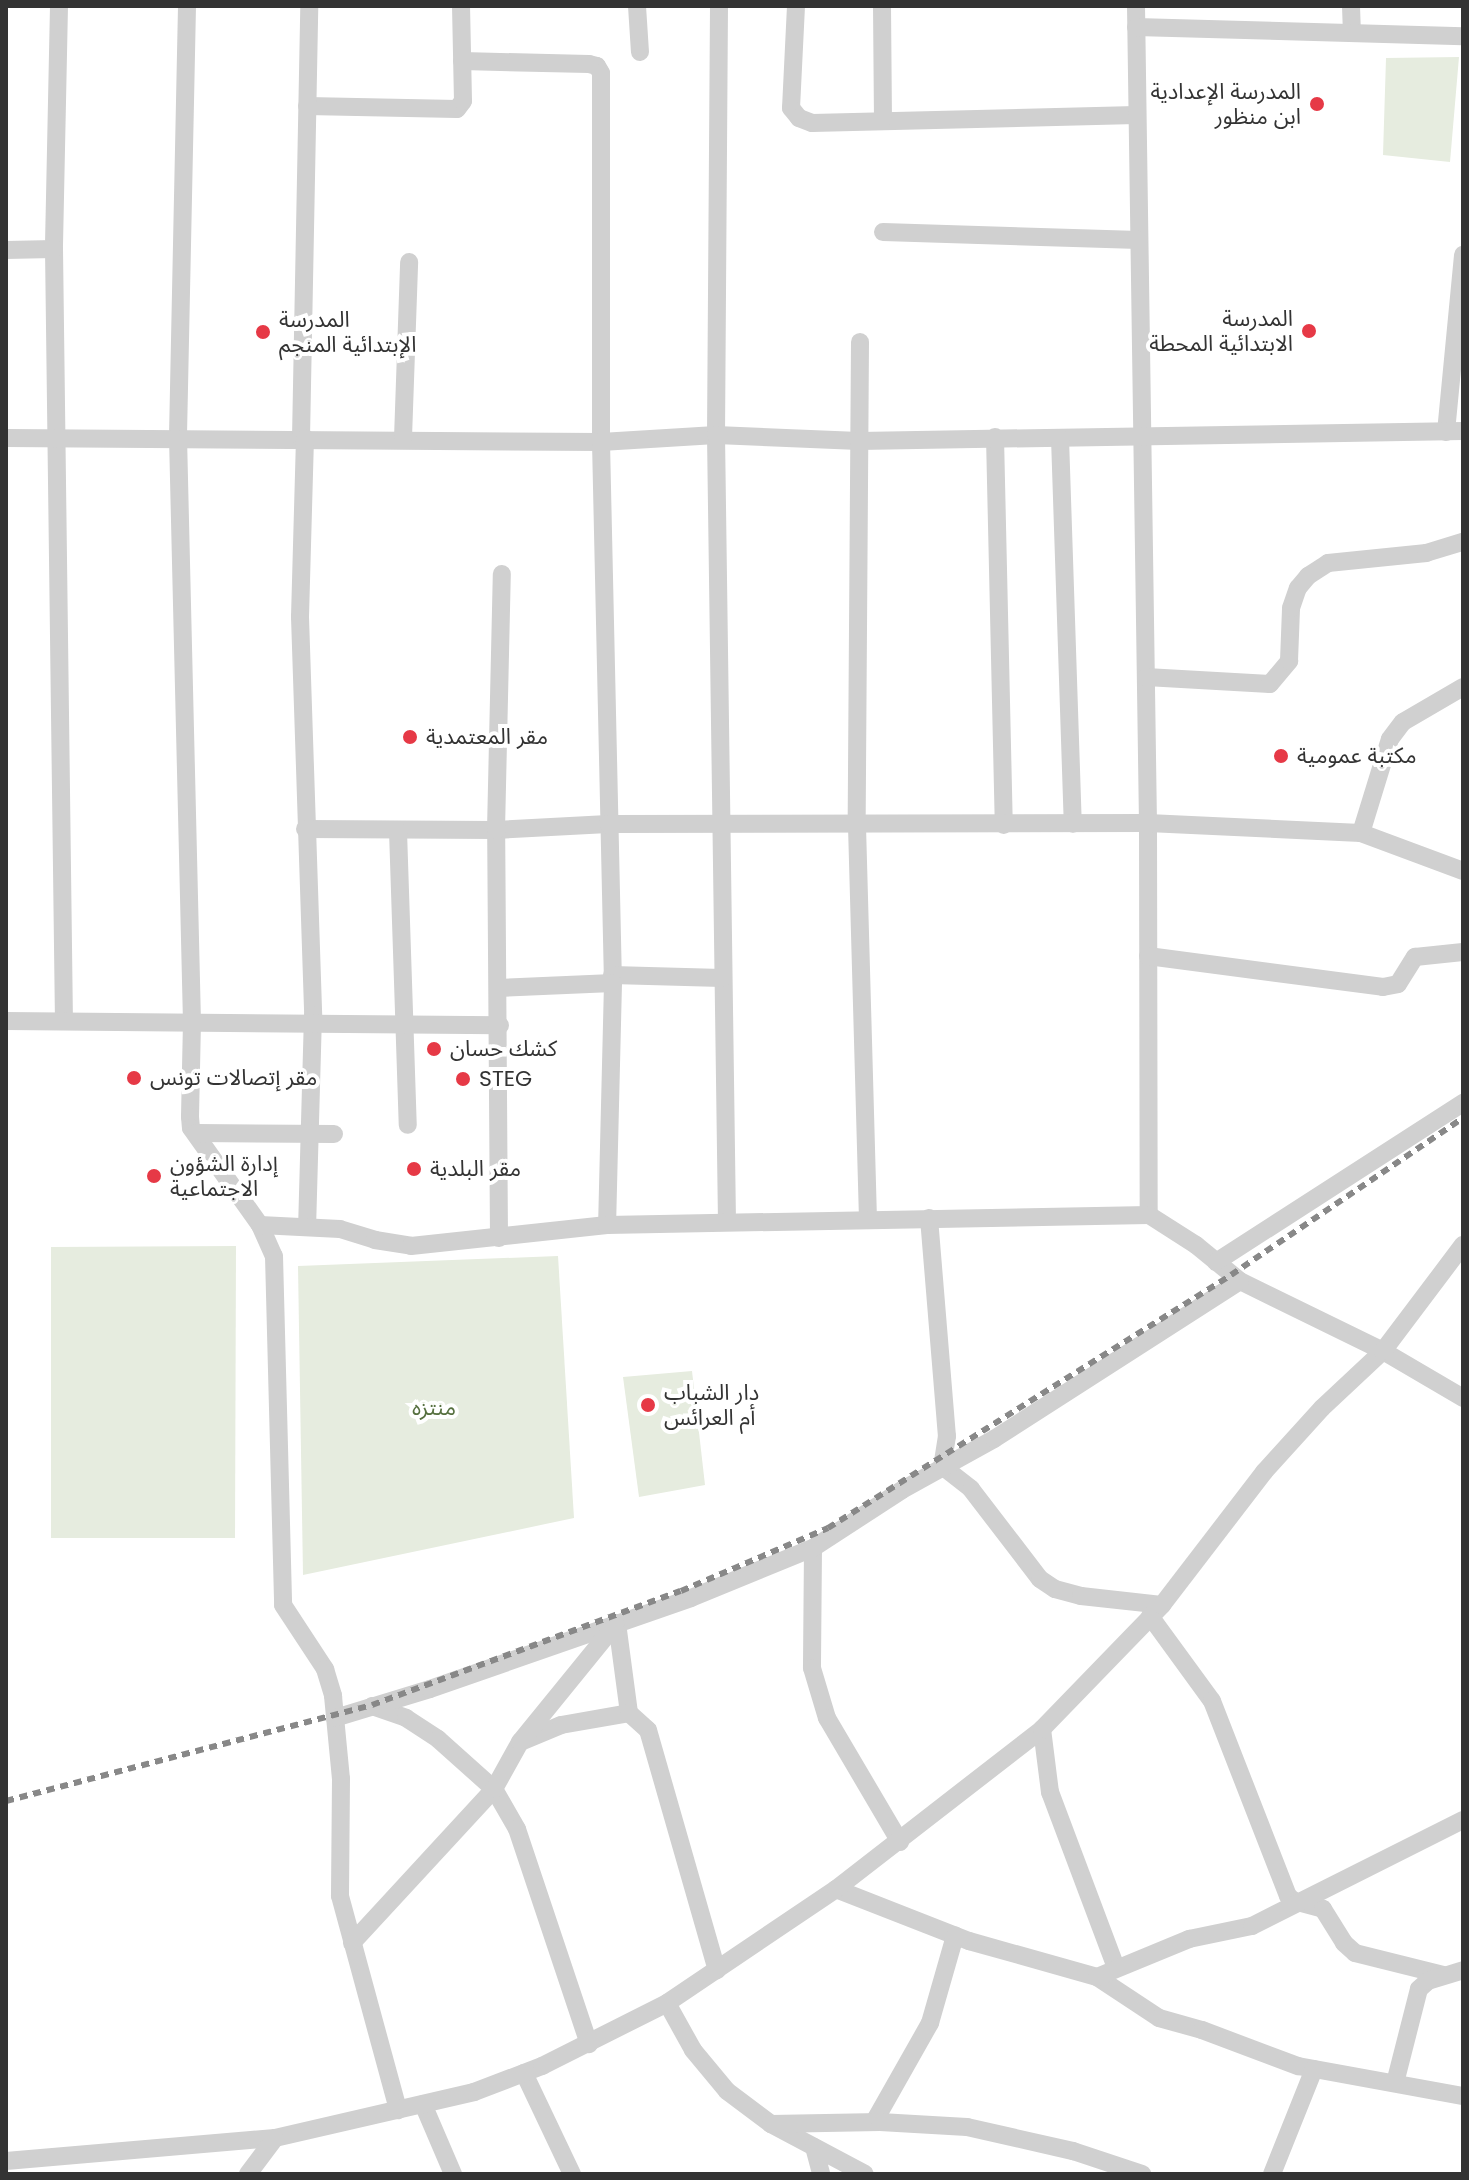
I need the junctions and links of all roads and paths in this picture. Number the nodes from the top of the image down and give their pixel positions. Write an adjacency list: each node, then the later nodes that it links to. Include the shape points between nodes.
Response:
1 (59, 6): 21 (street)
2 (187, 6): 30 (street)
3 (309, 6): 16 (street)
4 (461, 6): 15 (street)
5 (637, 6): 14 (street)
6 (719, 6): 29 (street)
7 (796, 6): 18 (street, via 791,108 812,123)
8 (882, 6): 18 (street)
9 (1136, 6): 11 (street)
10 (1351, 6): 12 (street)
11 (1136, 27): 12 (street); 17 (street)
12 (1352, 32): 13 (street)
13 (1463, 36)
14 (640, 52)
15 (462, 61): 16 (street, via 463,101 457,109); 38 (street, via 589,64 601,73)
16 (307, 106): 34 (street)
17 (1136, 115): 18 (street); 20 (street)
18 (883, 118)
19 (883, 232): 20 (street)
20 (1139, 240): 28 (street)
21 (54, 249): 22 (street); 33 (street)
22 (6, 250)
23 (1463, 255): 25 (street)
24 (409, 262): 35 (street)
25 (1461, 301): 27 (street)
26 (860, 342): 37 (street)
27 (1454, 432): 28 (street)
28 (1141, 434): 36 (street); 41 (street)
29 (716, 435): 37 (street); 38 (street); 43 (street)
30 (178, 437): 33 (street); 34 (street); 61 (street)
31 (995, 437): 36 (street); 37 (street); 47 (street)
32 (6, 438): 33 (street)
33 (58, 438): 59 (street)
34 (303, 438): 35 (street); 49 (street)
35 (403, 438): 38 (street)
36 (1060, 438): 46 (street)
37 (859, 441): 48 (street)
38 (601, 442): 45 (street)
39 (1463, 542): 41 (street, via 1426,553 1328,563 1308,576 1291,608 1289,661 1270,684)
40 (502, 574): 50 (street)
41 (1146, 677): 44 (street)
42 (1463, 687): 52 (street, via 1403,722 1390,739)
43 (719, 823): 45 (street); 48 (street); 56 (street)
44 (1148, 823): 46 (street); 52 (street); 55 (street)
45 (608, 824): 50 (street); 57 (street)
46 (1073, 824): 47 (street)
47 (1004, 825): 48 (street)
48 (857, 826): 72 (street)
49 (305, 829): 51 (street); 63 (street)
50 (496, 830): 51 (street); 58 (street)
51 (398, 831): 62 (street)
52 (1361, 833): 53 (street)
53 (1463, 871)
54 (1463, 952): 55 (street, via 1415,957 1398,984 1383,987)
55 (1148, 956): 70 (street)
56 (722, 978): 57 (street); 73 (street)
57 (612, 979): 58 (street); 75 (street)
58 (498, 988): 64 (street)
59 (64, 1020): 60 (street); 61 (street)
60 (6, 1021)
61 (192, 1021): 63 (street); 67 (street, via 190,1117)
62 (407, 1022): 63 (street); 64 (street); 66 (street)
63 (313, 1023): 69 (street)
64 (500, 1025): 77 (street)
65 (1463, 1103): 79 (street)
66 (408, 1125)
67 (196, 1133): 69 (street); 74 (street)
68 (334, 1134): 69 (street)
69 (311, 1135): 76 (street)
70 (1149, 1215): 71 (street); 79 (street)
71 (929, 1218): 72 (street); 83 (street, via 947,1436)
72 (868, 1219): 73 (street)
73 (727, 1221): 75 (street)
74 (260, 1225): 76 (street); 89 (street, via 276,1272 283,1605 325,1669)
75 (607, 1225): 77 (street)
76 (307, 1227): 77 (street, via 411,1246)
77 (499, 1238)
78 (1463, 1245): 81 (street)
79 (1216, 1262): 80 (street)
80 (1240, 1281): 81 (street); 83 (street, via 994,1439)
81 (1383, 1351): 82 (street); 85 (street, via 1264,1472)
82 (1463, 1398)
83 (942, 1466): 84 (street); 85 (street, via 971,1489 1040,1579 1081,1596)
84 (813, 1548): 86 (street); 94 (street, via 812,1668 827,1718)
85 (1156, 1610): 90 (street); 96 (street, via 1212,1701 1288,1896)
86 (617, 1623): 87 (street); 88 (street); 91 (street)
87 (372, 1706): 89 (street); 92 (street, via 406,1718 438,1739)
88 (629, 1713): 91 (street, via 561,1725); 100 (street, via 648,1730)
89 (335, 1718): 98 (street, via 341,1779 340,1896)
90 (1042, 1729): 94 (street); 99 (street, via 1050,1792)
91 (520, 1742): 92 (street)
92 (494, 1789): 98 (street); 105 (street, via 517,1829)
93 (1463, 1820): 96 (street)
94 (900, 1842): 95 (street)
95 (836, 1889): 97 (street); 100 (street)
96 (1299, 1903): 99 (street, via 1244,1929 1189,1939); 102 (street, via 1323,1909 1355,1953)
97 (955, 1936): 103 (street); 112 (street, via 930,2023)
98 (352, 1943): 111 (street)
99 (1116, 1968): 103 (street)
100 (717, 1970): 104 (street)
101 (1463, 1970): 102 (street)
102 (1443, 1975): 108 (street, via 1419,1989)
103 (1097, 1977): 106 (street, via 1159,2018)
104 (667, 2003): 105 (street); 113 (street, via 693,2050 727,2091)
105 (589, 2044): 107 (street)
106 (1314, 2069): 108 (street); 124 (street)
107 (524, 2073): 110 (street); 121 (street)
108 (1395, 2083): 109 (street)
109 (1463, 2096)
110 (423, 2104): 111 (street); 120 (street)
111 (398, 2110): 114 (street)
112 (874, 2122): 113 (street); 123 (street, via 967,2127 1073,2151)
113 (771, 2124): 115 (street)
114 (275, 2138): 116 (street); 119 (street)
115 (814, 2147): 117 (street); 122 (street)
116 (6, 2162): 118 (street)
117 (814, 2172)
118 (10, 2174)
119 (248, 2174)
120 (453, 2174)
121 (572, 2174)
122 (865, 2174)
123 (1142, 2174)
124 (1272, 2174)

